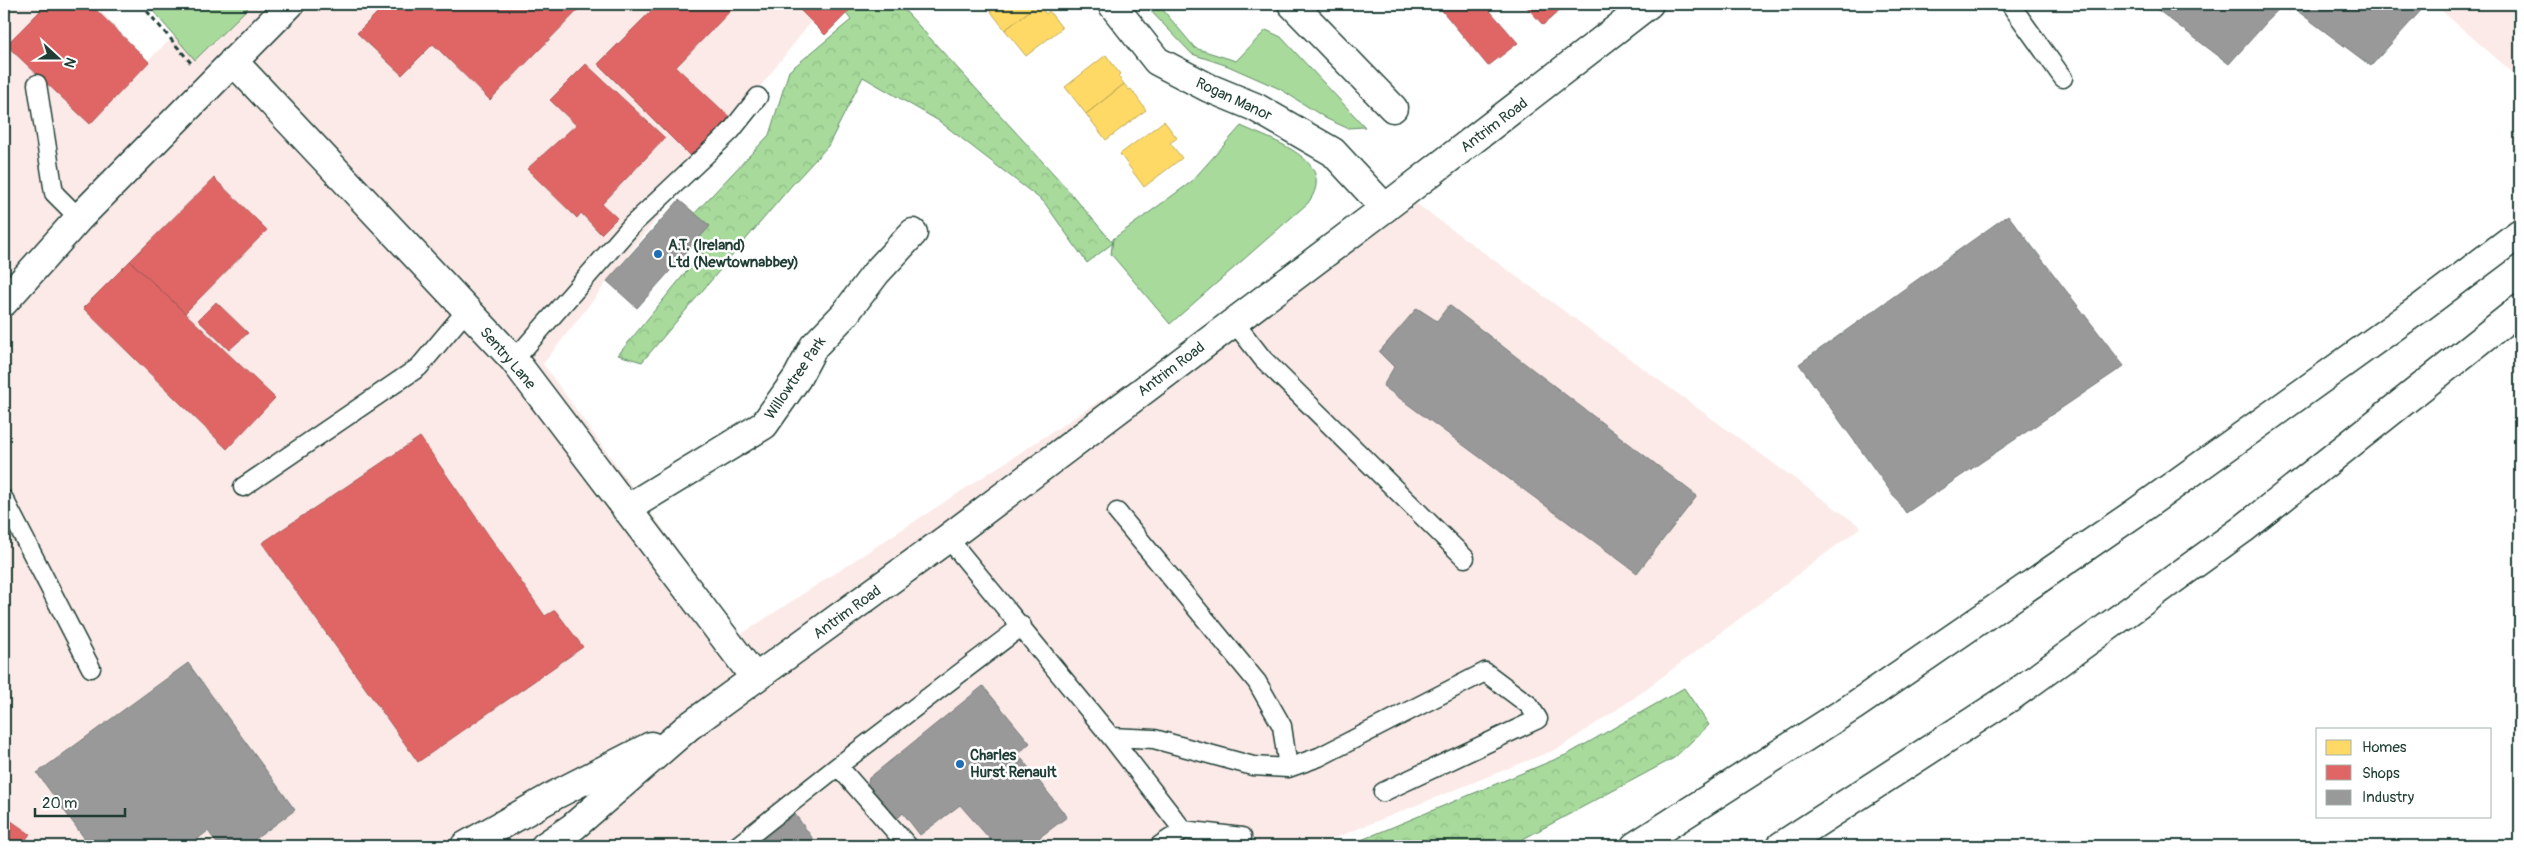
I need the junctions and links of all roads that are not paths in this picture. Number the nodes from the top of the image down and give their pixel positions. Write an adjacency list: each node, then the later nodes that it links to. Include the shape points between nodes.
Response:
1 (290, 4): 6 (main road)
2 (1112, 4): 11 (main road, Rogan Manor, via 1157,62 1255,107 1333,152)
3 (1292, 4): 10 (main road)
4 (1649, 4): 11 (main road, Antrim Road)
5 (2010, 4): 7 (lane)
6 (233, 61): 12 (main road); 17 (main road, Sentry Lane)
7 (2063, 78)
8 (37, 84): 12 (lane, via 54,193)
9 (758, 97): 19 (lane, via 731,130 633,224)
10 (1393, 108)
11 (1385, 208): 18 (main road, Antrim Road)
12 (79, 218): 15 (main road)
13 (2520, 232): 41 (main road, via 2423,306 2135,513 1854,706)
14 (913, 233): 22 (main road, Willowtree Park, via 814,346 797,378 764,425)
15 (4, 302)
16 (2520, 309): 42 (main road, via 2243,529 2012,696)
17 (466, 311): 19 (main road, Sentry Lane); 20 (lane, via 419,367)
18 (1234, 322): 24 (main road, Antrim Road); 25 (lane, via 1263,359)
19 (514, 360): 22 (main road, Sentry Lane)
20 (243, 487)
21 (4, 499): 27 (lane)
22 (626, 509): 28 (main road, Sentry Lane)
23 (1117, 512): 32 (lane, via 1257,682 1282,726)
24 (948, 538): 26 (lane); 28 (main road, Antrim Road)
25 (1465, 558)
26 (1022, 626): 30 (lane); 31 (lane)
27 (91, 668)
28 (755, 678): 29 (main road, Antrim Road)
29 (688, 727): 36 (main road, Antrim Road, via 555,795); 37 (main road, Antrim Road, via 573,827)
30 (1111, 737): 32 (lane, via 1154,739 1253,766); 34 (lane)
31 (838, 766): 38 (lane); 39 (lane)
32 (1288, 768): 33 (lane, via 1319,756 1485,672 1530,704 1538,719)
33 (1383, 792)
34 (1183, 830): 35 (lane); 40 (lane)
35 (1242, 837)
36 (465, 846)
37 (545, 846)
38 (737, 846)
39 (908, 846)
40 (1159, 846)
41 (1635, 846)
42 (1782, 846)

